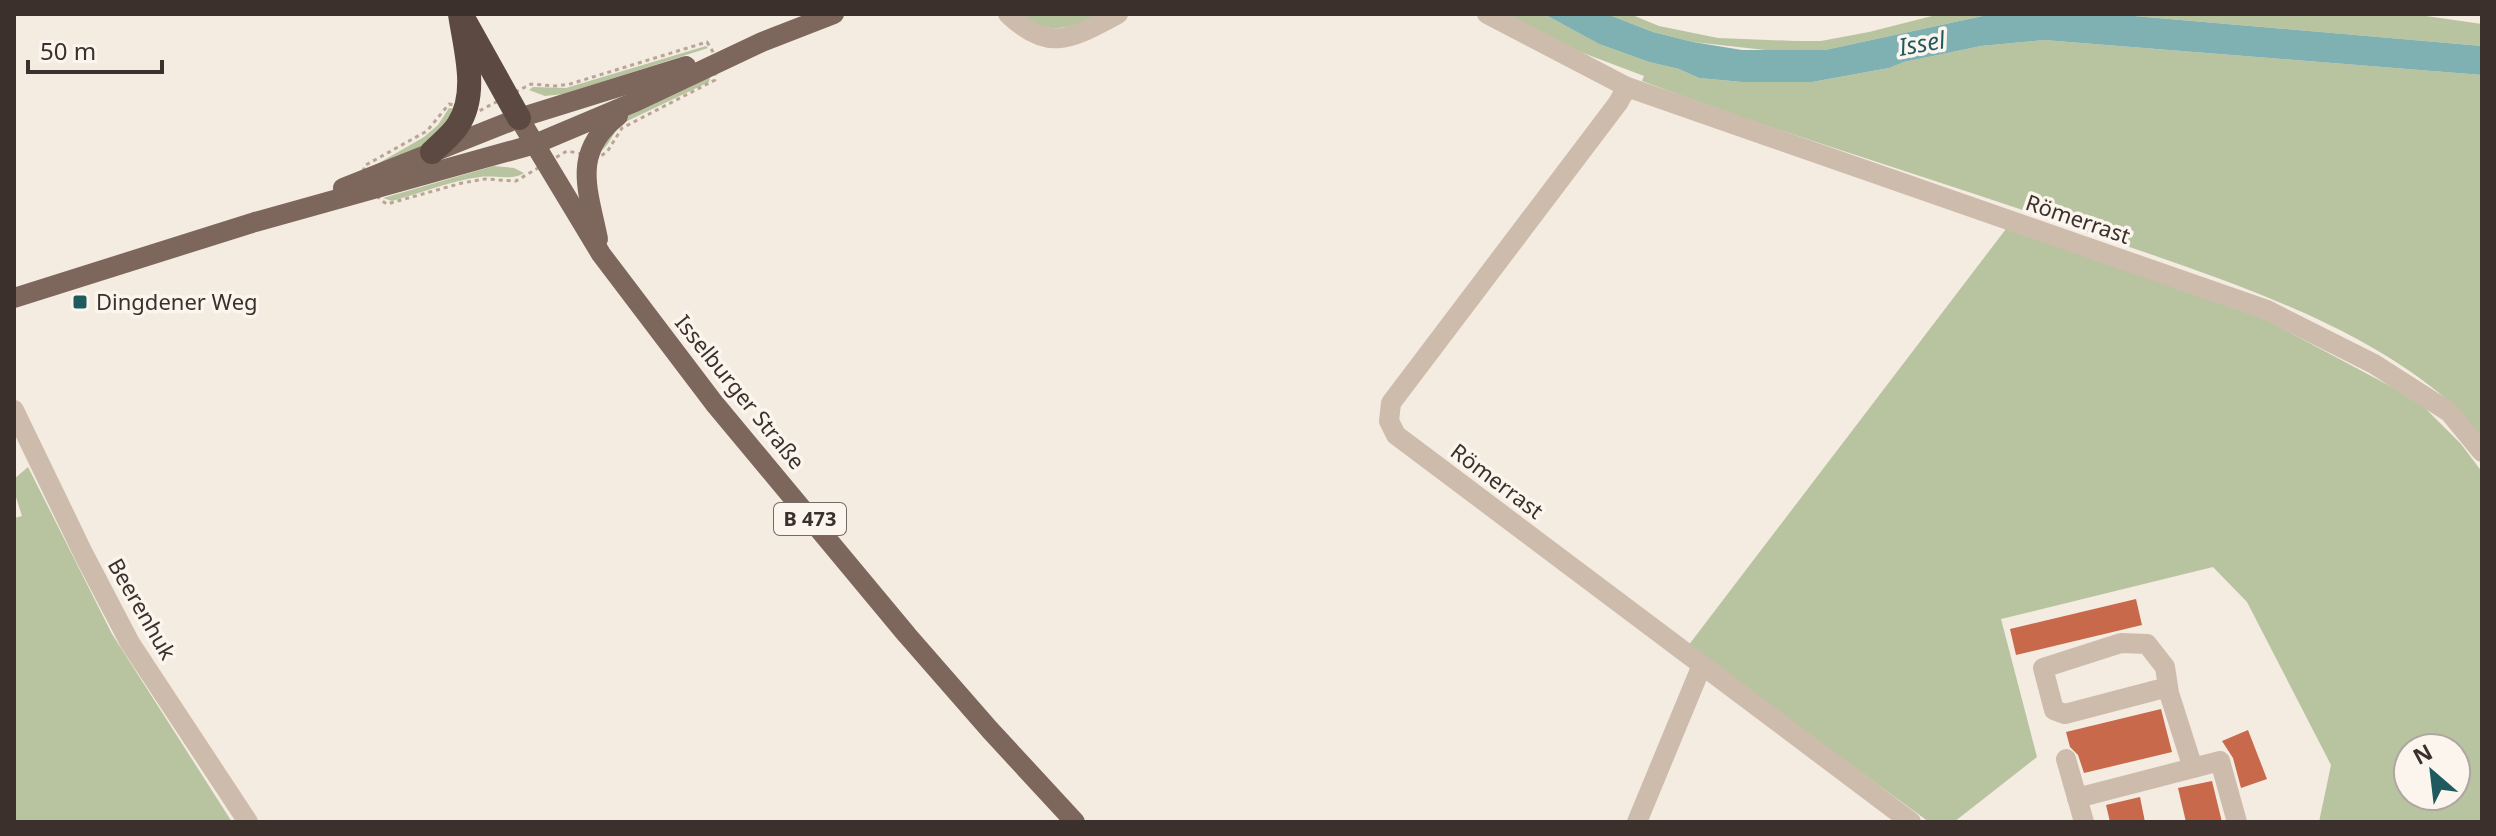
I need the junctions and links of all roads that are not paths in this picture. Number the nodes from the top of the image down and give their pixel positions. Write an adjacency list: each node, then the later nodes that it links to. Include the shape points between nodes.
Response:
1 (460, 14): 9 (highway, B 473); 11 (highway, B 473, via 470,81 465,108 458,125)
2 (834, 14): 6 (main road)
3 (1008, 14): 4 (street, via 1026,31 1053,40 1079,34)
4 (1118, 14)
5 (1487, 14): 7 (street, Römerrast)
6 (762, 42): 8 (main road); 9 (main road)
7 (1627, 87): 16 (street, Römerrast, via 2267,310 2374,364 2449,412); 17 (street, Römerrast, via 1391,403 1389,421 1396,435)
8 (637, 101): 10 (main road); 13 (main road, B 473, via 597,135 588,155)
9 (519, 118): 10 (main road, Isselburger Straße / B 473); 11 (main road)
10 (535, 144): 12 (main road); 13 (main road, Isselburger Straße / B 473)
11 (432, 152): 12 (main road)
12 (255, 222): 14 (main road)
13 (601, 254): 23 (main road, Isselburger Straße / B 473, via 714,403 896,622)
14 (14, 298)
15 (14, 410): 22 (street, Beerenhuk, via 130,643)
16 (2482, 452)
17 (1702, 665): 24 (street); 25 (street, Römerrast)
18 (2168, 687): 18 (street, via 2165,667 2147,644 2121,643 2043,668 2054,710 2065,714); 20 (street)
19 (2066, 759): 21 (street)
20 (2193, 768): 21 (street); 27 (street, via 2220,761)
21 (2077, 798): 26 (street)
22 (248, 822)
23 (1075, 822)
24 (1637, 822)
25 (1911, 822)
26 (2084, 822)
27 (2237, 822)

